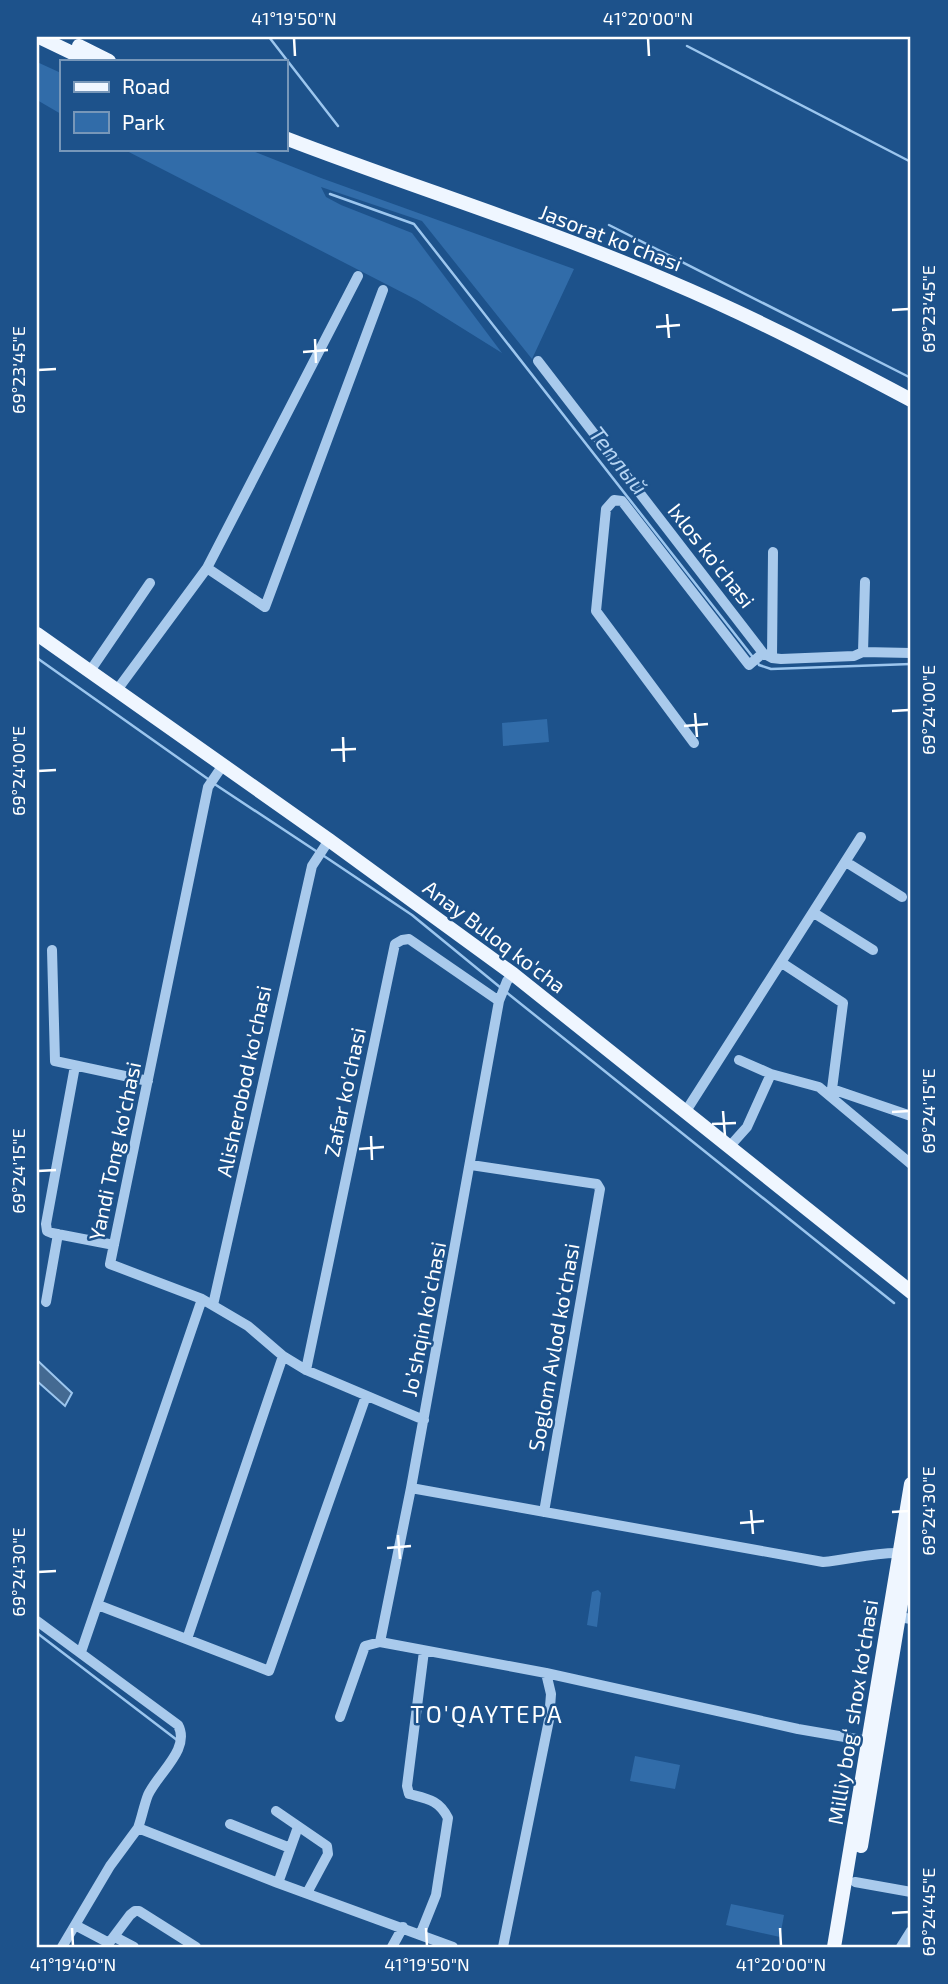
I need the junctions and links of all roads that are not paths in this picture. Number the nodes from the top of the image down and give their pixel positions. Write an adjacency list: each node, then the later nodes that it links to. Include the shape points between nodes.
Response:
1 (39, 37): 3 (main road)
2 (60, 37): 4 (main road)
3 (87, 60)
4 (107, 60)
5 (287, 139): 10 (main road, Jasorat koʻchasi, via 667,280)
6 (287, 147): 11 (main road, Jasorat koʻchasi, via 631,274 763,333)
7 (358, 276): 13 (street)
8 (383, 290): 13 (street, via 265,607)
9 (538, 361): 19 (street, Ixlos ko'chasi)
10 (911, 400)
11 (911, 408)
12 (773, 552): 19 (street)
13 (207, 568): 21 (street)
14 (865, 582): 17 (street)
15 (150, 583): 20 (street)
16 (37, 634): 20 (main road, Anay Buloq ko'cha)
17 (863, 652): 18 (street); 19 (street)
18 (911, 653)
19 (760, 659): 22 (street, via 622,501 614,500 606,509 596,611)
20 (90, 671): 21 (main road, Anay Buloq ko'cha)
21 (117, 690): 23 (main road, Anay Buloq ko'cha)
22 (694, 744)
23 (220, 768): 25 (main road, Anay Buloq ko'cha); 37 (street, Yandi Tong ko'chasi, via 209,783)
24 (862, 837): 26 (street)
25 (327, 843): 32 (main road, Anay Buloq ko'cha); 47 (street, Alisherobod ko'chasi, via 312,866)
26 (846, 862): 27 (street); 28 (street)
27 (902, 897)
28 (814, 913): 30 (street); 31 (street)
29 (52, 950): 35 (street, via 55,1061)
30 (873, 950)
31 (782, 963): 38 (street); 39 (street, via 843,1003 832,1088)
32 (510, 977): 33 (street, Joʼshqin koʼchasi); 38 (main road, Anay Buloq ko'cha)
33 (499, 1001): 42 (street, Joʼshqin koʼchasi); 49 (street, Zafar ko'chasi, via 409,939 395,944)
34 (738, 1060): 36 (street)
35 (75, 1066): 37 (street); 43 (street, via 46,1224 47,1231)
36 (771, 1074): 40 (street, via 747,1127); 41 (street, via 819,1087)
37 (148, 1081): 44 (street, Yandi Tong ko'chasi)
38 (686, 1111): 40 (main road, Anay Buloq ko'cha)
39 (911, 1116)
40 (730, 1146): 45 (main road, Anay Buloq ko'cha)
41 (911, 1164)
42 (471, 1166): 51 (street, Joʼshqin koʼchasi); 54 (street, Soglom Avlod ko'chasi, via 597,1184 600,1189)
43 (58, 1234): 44 (street); 46 (street)
44 (114, 1245): 47 (street, Yandi Tong ko'chasi, via 110,1264)
45 (911, 1292)
46 (46, 1302)
47 (208, 1302): 48 (street, Yandi Tong ko'chasi, via 248,1326); 56 (street, Alisherobod ko'chasi)
48 (283, 1356): 49 (street, Yandi Tong ko'chasi); 59 (street)
49 (306, 1370): 50 (street, Yandi Tong ko'chasi)
50 (366, 1396): 51 (street, Yandi Tong ko'chasi); 59 (street, via 269,1671)
51 (424, 1420): 53 (street, Joʼshqin koʼchasi)
52 (911, 1484): 55 (main road, Milliy bog‘ shox ko‘chasi)
53 (411, 1488): 54 (street); 60 (street, Joʼshqin koʼchasi)
54 (544, 1512): 55 (street, via 823,1562)
55 (908, 1553): 57 (main road, Milliy bog‘ shox ko‘chasi); 63 (main road, Milliy bog‘ shox ko‘chasi)
56 (98, 1605): 59 (street); 62 (street, Alisherobod ko'chasi)
57 (905, 1618): 63 (main road, Milliy bog‘ shox ko‘chasi)
58 (37, 1622): 62 (street)
59 (187, 1639)
60 (380, 1643): 61 (street); 65 (street, via 365,1646)
61 (424, 1651): 64 (street); 79 (street, via 407,1786 409,1794 443,1807 448,1818 436,1895)
62 (80, 1652): 70 (street, via 178,1725 182,1733 180,1746 149,1794)
63 (886, 1667): 66 (main road, Milliy bog‘ shox ko‘chasi); 72 (main road, Milliy bog‘ shox ko‘chasi)
64 (546, 1673): 66 (street); 86 (street, via 551,1694 549,1720)
65 (340, 1717)
66 (868, 1741): 72 (main road, Milliy bog‘ shox ko‘chasi)
67 (275, 1811): 69 (street)
68 (230, 1824): 71 (street)
69 (298, 1827): 71 (street); 75 (street, via 329,1850)
70 (138, 1828): 73 (street); 76 (street)
71 (290, 1847): 73 (street)
72 (850, 1882): 74 (street); 87 (main road, Milliy bog‘ shox ko‘chasi); 88 (main road, Milliy bog‘ shox ko‘chasi)
73 (278, 1883): 75 (street)
74 (911, 1892)
75 (307, 1893): 77 (street)
76 (75, 1925): 80 (street, via 105,1942); 82 (street)
77 (403, 1927): 79 (street); 84 (street)
78 (911, 1931): 89 (street)
79 (420, 1935): 85 (street)
80 (115, 1937): 81 (street, via 135,1911); 83 (street)
81 (193, 1946)
82 (62, 1947)
83 (134, 1947)
84 (392, 1947)
85 (453, 1947)
86 (503, 1947)
87 (834, 1947)
88 (844, 1947)
89 (901, 1947)

